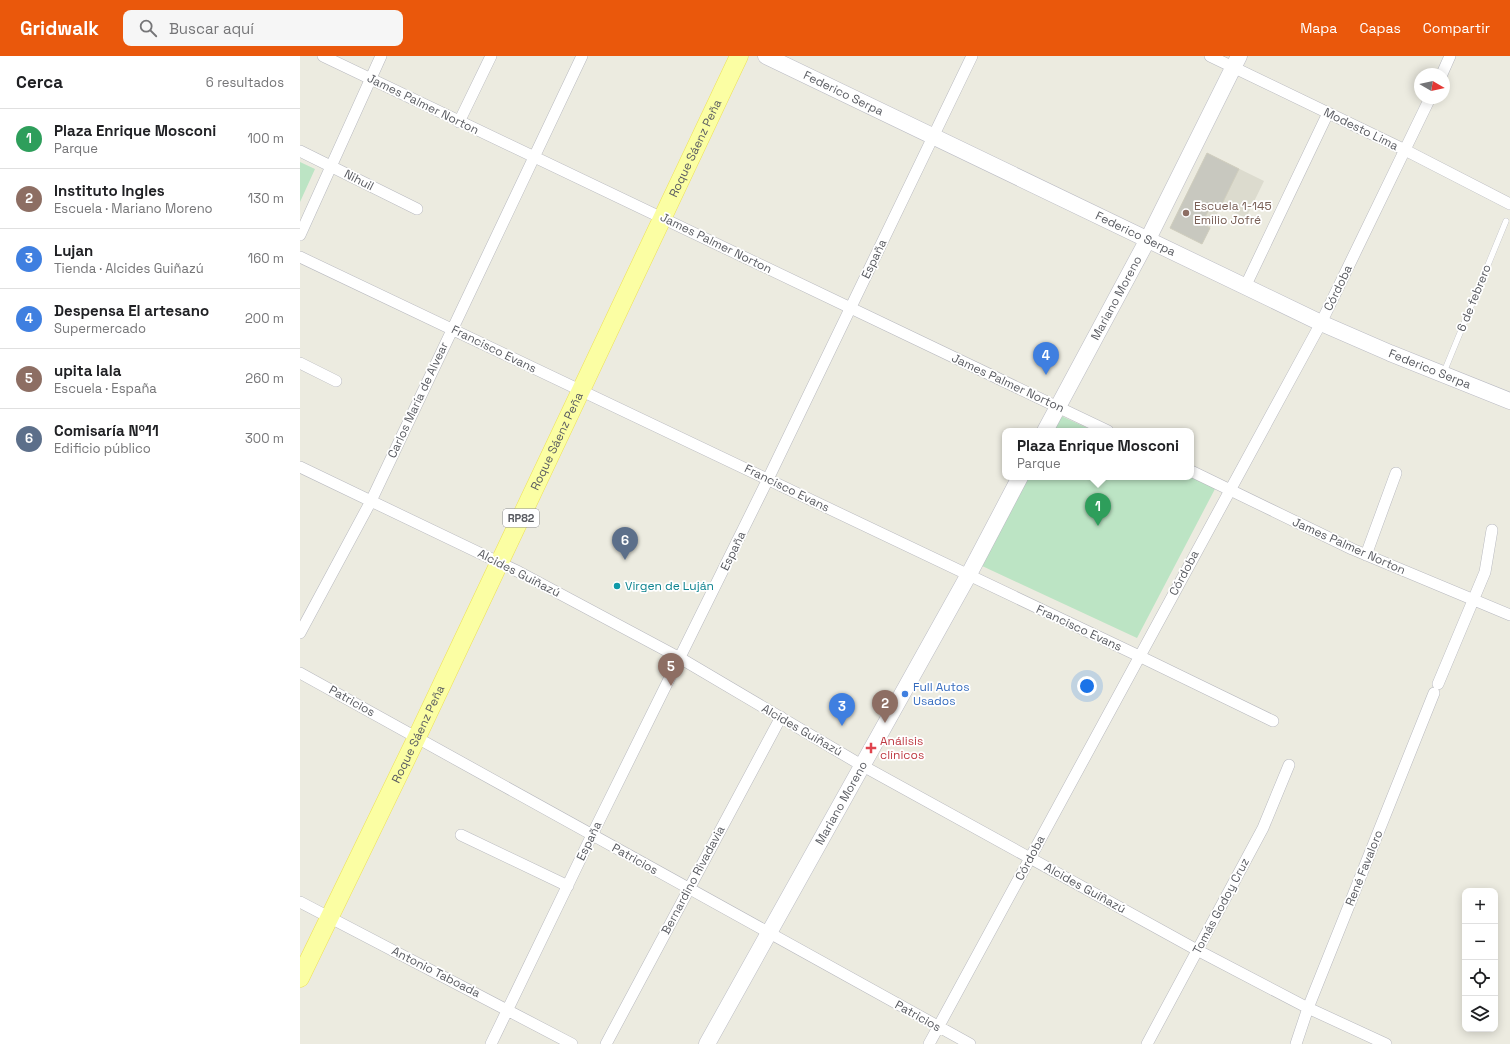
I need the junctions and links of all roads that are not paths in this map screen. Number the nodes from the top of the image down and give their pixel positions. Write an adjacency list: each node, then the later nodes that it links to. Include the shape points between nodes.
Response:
1 (323, 56): 12 (street, James Palmer Norton)
2 (381, 56): 12 (street)
3 (491, 56): 15 (street)
4 (582, 56): 19 (street, Carlos María de Alvear)
5 (739, 56): 23 (main road, Roque Sáenz Peña / RP82)
6 (766, 56): 16 (street, Federico Serpa)
7 (972, 56): 16 (street, España)
8 (1210, 56): 10 (street, Modesto Lima)
9 (1450, 56): 11 (street)
10 (1237, 62): 14 (street, Modesto Lima); 26 (street, Mariano Moreno)
11 (1445, 68)
12 (371, 79): 15 (street, James Palmer Norton); 20 (street)
13 (1427, 104): 17 (street, Córdoba)
14 (1328, 113): 17 (street, Modesto Lima); 28 (street)
15 (459, 122): 19 (street, James Palmer Norton)
16 (933, 138): 26 (street, Federico Serpa); 29 (street, España)
17 (1405, 150): 21 (street, Modesto Lima); 30 (street, Córdoba)
18 (300, 151): 20 (street, Nihuil)
19 (533, 157): 23 (street, James Palmer Norton); 31 (street, Carlos María de Alvear)
20 (331, 166): 22 (street, Nihuil); 25 (street)
21 (1510, 204)
22 (417, 209)
23 (663, 218): 29 (street, James Palmer Norton); 35 (main road, Roque Sáenz Peña / RP82)
24 (1506, 221): 33 (lane, 6 de febrero)
25 (300, 235)
26 (1148, 239): 28 (street, Federico Serpa); 37 (street, Mariano Moreno)
27 (300, 257): 31 (street, Francisco Evans)
28 (1245, 287): 30 (street, Federico Serpa)
29 (850, 308): 37 (street, James Palmer Norton); 43 (street, España)
30 (1321, 323): 33 (street, Federico Serpa); 45 (street, Córdoba)
31 (451, 329): 35 (street, Francisco Evans); 46 (street, Carlos María de Alvear)
32 (300, 363): 34 (street)
33 (1443, 375): 36 (street, Federico Serpa)
34 (336, 381)
35 (582, 391): 43 (street, Francisco Evans); 49 (main road, Roque Sáenz Peña / RP82)
36 (1510, 401)
37 (1057, 406): 38 (street, Mariano Moreno); 39 (street, James Palmer Norton)
38 (1046, 428)
39 (1102, 428)
40 (300, 467): 46 (street, Alcides Guiñazú)
41 (1194, 472): 45 (street, James Palmer Norton)
42 (1396, 473): 48 (street)
43 (768, 479): 50 (street, Francisco Evans); 55 (street, España)
44 (1018, 480): 50 (street, Mariano Moreno)
45 (1230, 489): 48 (street, James Palmer Norton); 54 (street, Córdoba)
46 (371, 501): 49 (street, Alcides Guiñazú); 53 (street, Carlos María de Alvear)
47 (1492, 530): 51 (street, René Favaloro, via 1488,562)
48 (1366, 555): 51 (street, James Palmer Norton)
49 (500, 563): 55 (street, Alcides Guiñazú); 59 (main road, Roque Sáenz Peña / RP82)
50 (968, 576): 54 (street, Francisco Evans); 61 (street, Mariano Moreno)
51 (1474, 599): 52 (street, James Palmer Norton); 72 (street, René Favaloro)
52 (1510, 615)
53 (300, 632)
54 (1139, 656): 58 (street, Francisco Evans); 64 (street, Córdoba)
55 (680, 658): 57 (street, Alcides Guiñazú); 63 (street, España)
56 (300, 673): 59 (street, Patricios)
57 (781, 717): 61 (street, Alcides Guiñazú); 66 (street, Bernardino Rivadavia)
58 (1273, 722)
59 (417, 737): 63 (street, Patricios); 68 (main road, Roque Sáenz Peña / RP82)
60 (1289, 765): 70 (street, Tomás Godoy Cruz, via 1263,828)
61 (863, 766): 64 (street, Alcides Guiñazú); 69 (street, Mariano Moreno)
62 (461, 835): 65 (street)
63 (592, 835): 65 (street, España); 66 (street, Patricios)
64 (1030, 859): 70 (street, Alcides Guiñazú); 74 (street, Córdoba)
65 (568, 886): 73 (street, España)
66 (689, 889): 69 (street, Patricios); 77 (street, Bernardino Rivadavia)
67 (300, 902): 68 (street, Antonio Taboada)
68 (330, 917): 71 (main road, Roque Sáenz Peña / RP82); 73 (street, Antonio Taboada)
69 (768, 933): 74 (street, Patricios); 78 (street, Mariano Moreno)
70 (1197, 950): 72 (street, Alcides Guiñazú); 81 (street, Tomás Godoy Cruz)
71 (300, 978)
72 (1308, 1008): 82 (street, René Favaloro); 83 (street, Alcides Guiñazú)
73 (508, 1010): 75 (street, España); 76 (street, Antonio Taboada)
74 (938, 1027): 79 (street, Córdoba); 80 (street, Patricios)
75 (491, 1044)
76 (572, 1044)
77 (606, 1044)
78 (707, 1044)
79 (929, 1044)
80 (970, 1044)
81 (1147, 1044)
82 (1296, 1044)
83 (1386, 1044)

